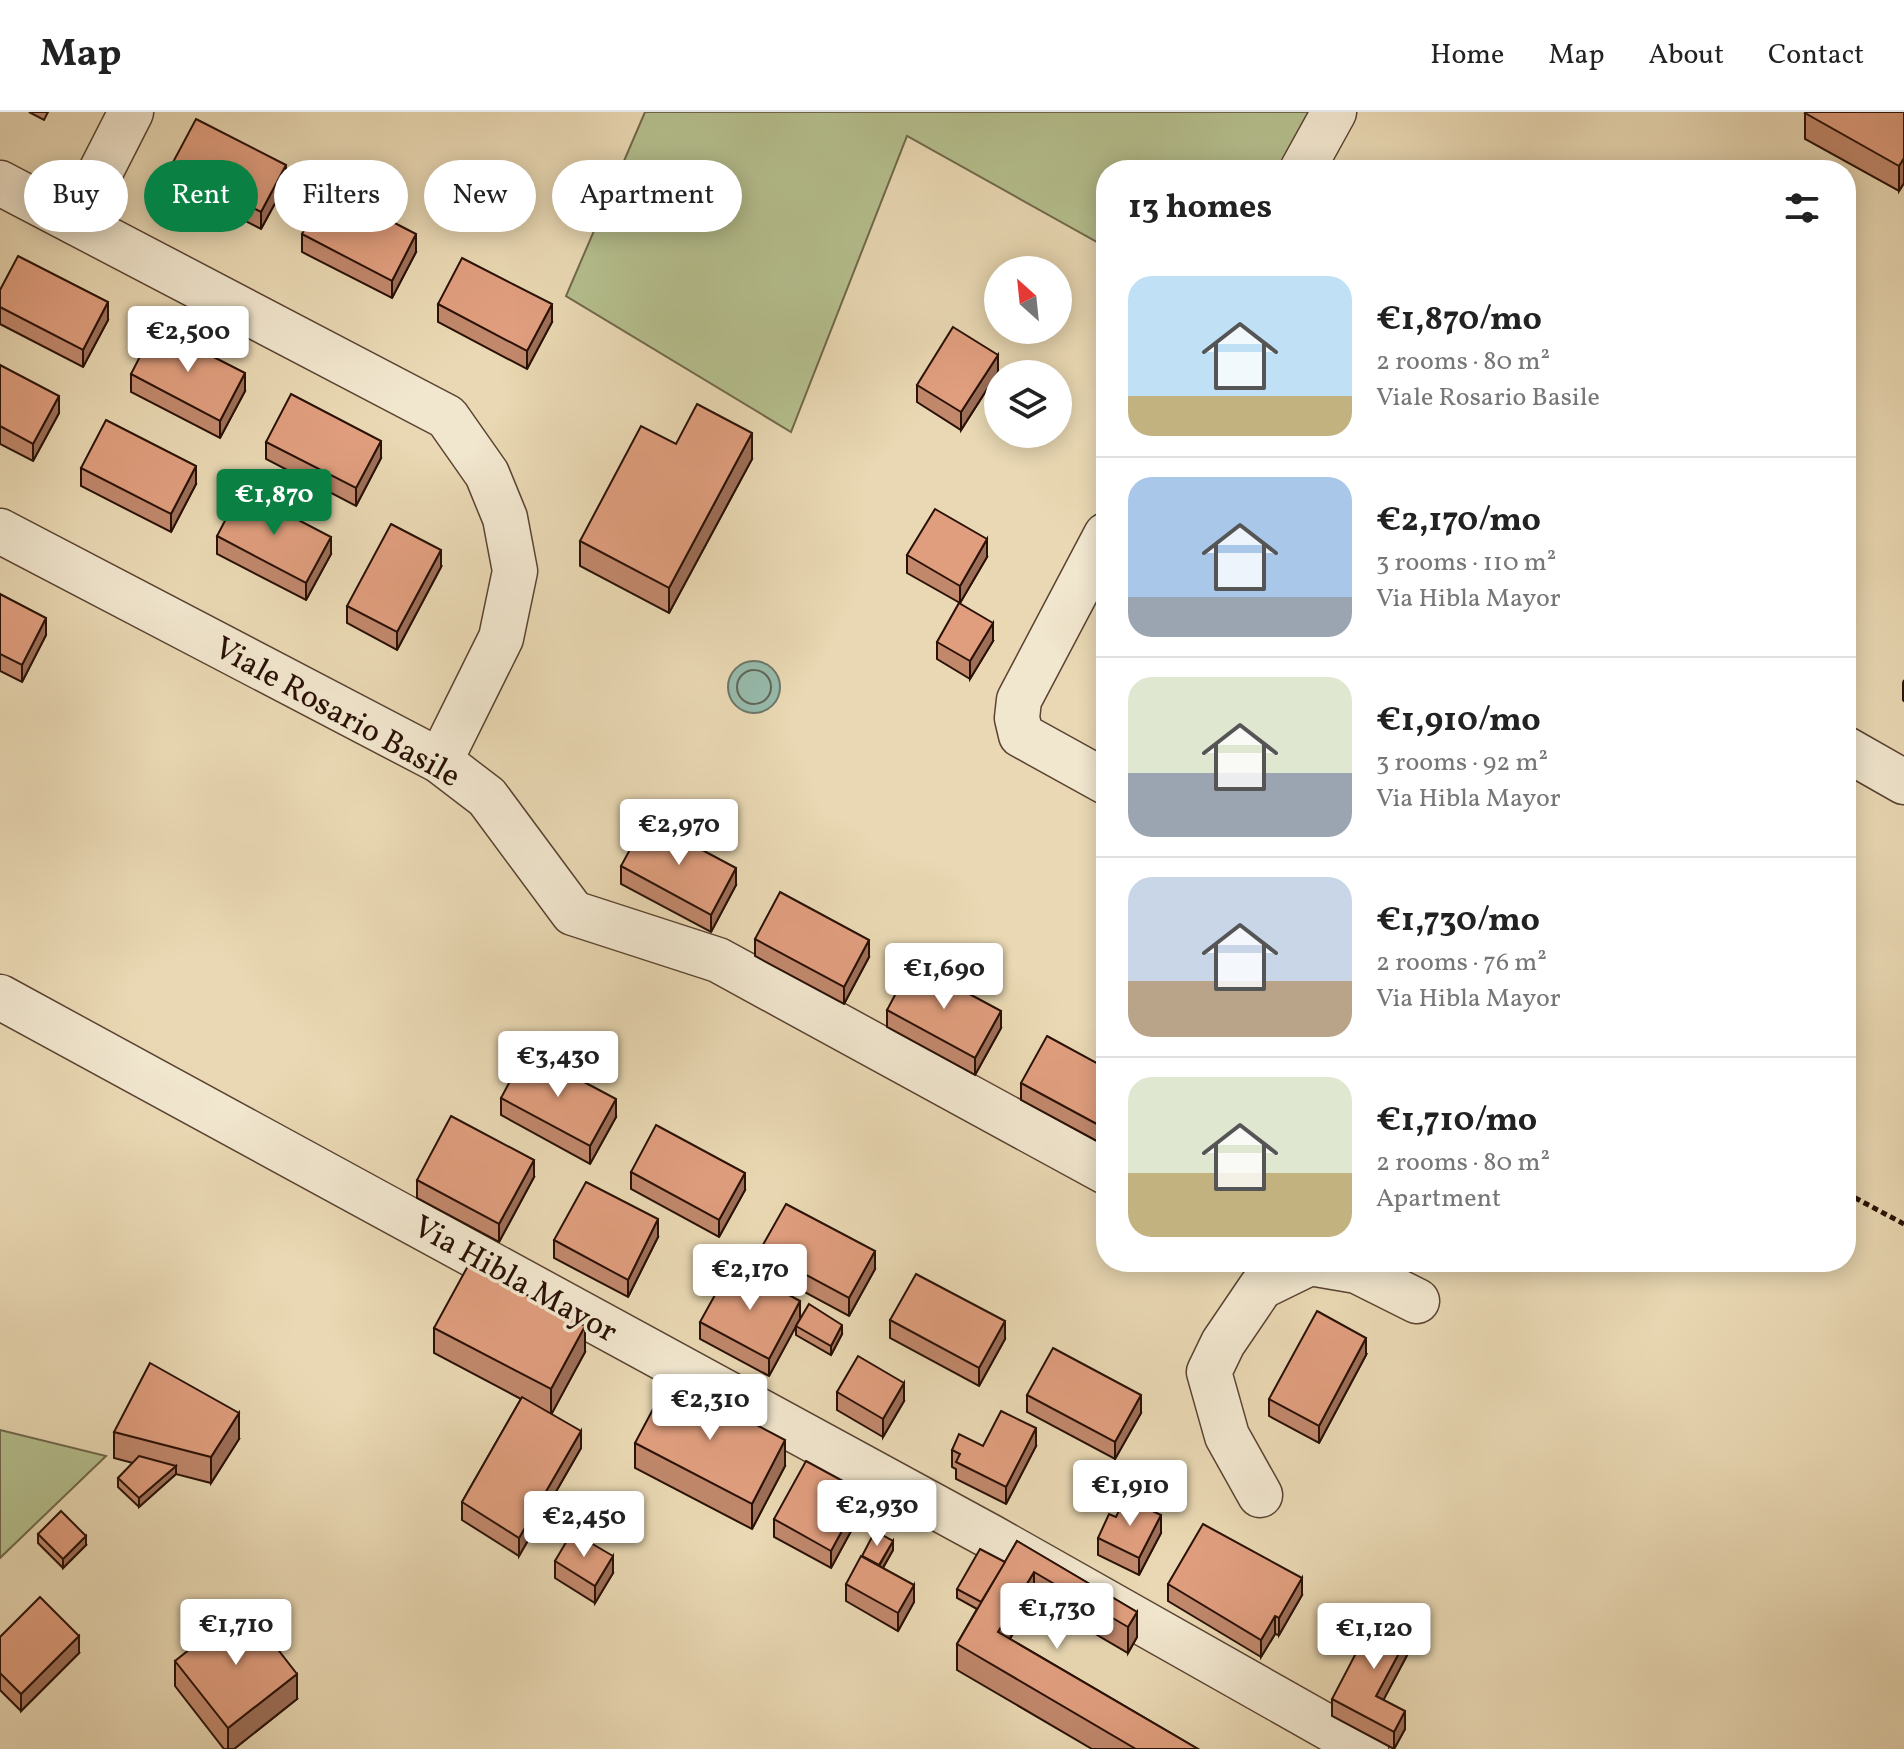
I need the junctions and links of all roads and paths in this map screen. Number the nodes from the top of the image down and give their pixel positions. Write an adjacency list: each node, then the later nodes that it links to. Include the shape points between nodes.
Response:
1 (131, 112): 3 (street)
2 (1334, 112): 4 (street)
3 (107, 160)
4 (1308, 160)
5 (0, 183): 6 (street)
6 (24, 195)
7 (94, 232): 11 (street, via 447,417 487,474 505,518 515,571 501,638)
8 (0, 531): 11 (street, Viale Rosario Basile)
9 (1096, 554): 12 (street, via 1019,700 1017,718 1021,735)
10 (1856, 755): 13 (street)
11 (440, 761): 15 (street, Viale Rosario Basile, via 487,797 573,913 718,960)
12 (1096, 776)
13 (1904, 782)
14 (0, 997): 22 (street, Via Hibla Mayor, via 977,1530)
15 (1096, 1167)
16 (1856, 1198): 17 (path)
17 (1904, 1224)
18 (1272, 1272): 21 (street, via 1209,1372 1227,1436)
19 (1359, 1272): 20 (street)
20 (1417, 1301)
21 (1260, 1495)
22 (1366, 1749)

